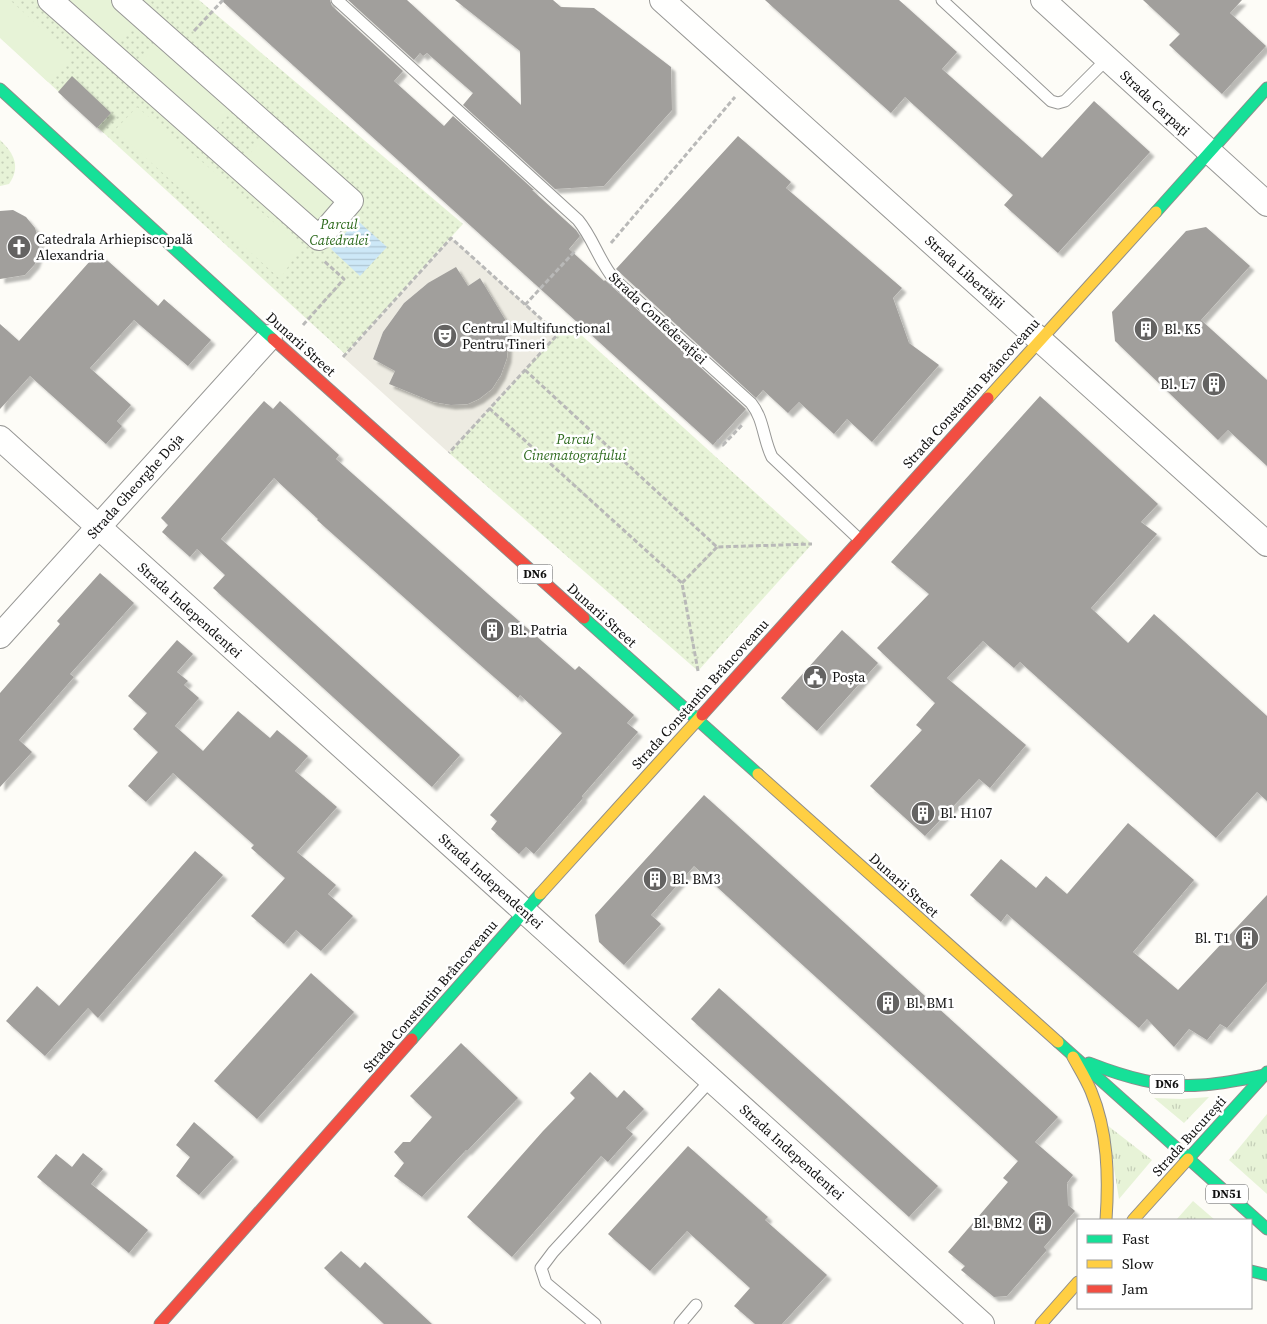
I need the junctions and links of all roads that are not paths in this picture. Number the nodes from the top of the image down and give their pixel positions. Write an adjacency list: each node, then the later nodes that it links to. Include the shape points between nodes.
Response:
1 (50, 0): 2 (street, via 318,238 351,201)
2 (124, 0)
3 (337, 0): 16 (lane, Strada Confederației, via 578,220 606,270 751,403 761,420 766,446 772,457)
4 (662, 0): 13 (street, Strada Libertății)
5 (942, 0): 7 (lane, via 1051,101 1065,101)
6 (1043, 0): 7 (street, Strada Carpați)
7 (1107, 59): 10 (street, Strada Carpați)
8 (1267, 88): 10 (main road, Strada Constantin Brâncoveanu)
9 (0, 89): 12 (main road, Dunarii Street / DN6)
10 (1209, 153): 11 (street, Strada Carpați); 13 (main road, Strada Constantin Brâncoveanu)
11 (1267, 204)
12 (270, 337): 15 (street, Strada Gheorghe Doja); 19 (main road, Dunarii Street / DN6)
13 (1040, 340): 16 (main road, Strada Constantin Brâncoveanu); 17 (street, Strada Libertății)
14 (0, 438): 15 (street, Strada Independenței)
15 (98, 526): 18 (street, Strada Gheorghe Doja); 20 (street, Strada Independenței)
16 (859, 539): 19 (main road, Strada Constantin Brâncoveanu)
17 (1267, 544)
18 (0, 636)
19 (697, 720): 20 (main road, Strada Constantin Brâncoveanu); 21 (main road, Dunarii Street / DN6)
20 (525, 911): 23 (street, Strada Independenței); 32 (main road, Strada Constantin Brâncoveanu)
21 (1073, 1057): 22 (main road, DN6, via 1116,1074 1175,1085 1215,1084); 24 (main road, Dunarii Street / DN6); 25 (main road, via 1091,1092 1106,1145)
22 (1266, 1073): 24 (main road, Strada București / DN6)
23 (711, 1080): 33 (lane, via 541,1268 546,1283); 35 (street, Strada Independenței)
24 (1188, 1159): 26 (main road, Strada București); 27 (main road, DN51)
25 (1106, 1219)
26 (1135, 1219)
27 (1267, 1230)
28 (1252, 1271): 29 (main road)
29 (1267, 1275)
30 (1077, 1283): 36 (main road)
31 (696, 1305): 34 (lane)
32 (160, 1324)
33 (595, 1324)
34 (680, 1324)
35 (982, 1324)
36 (1041, 1324)

